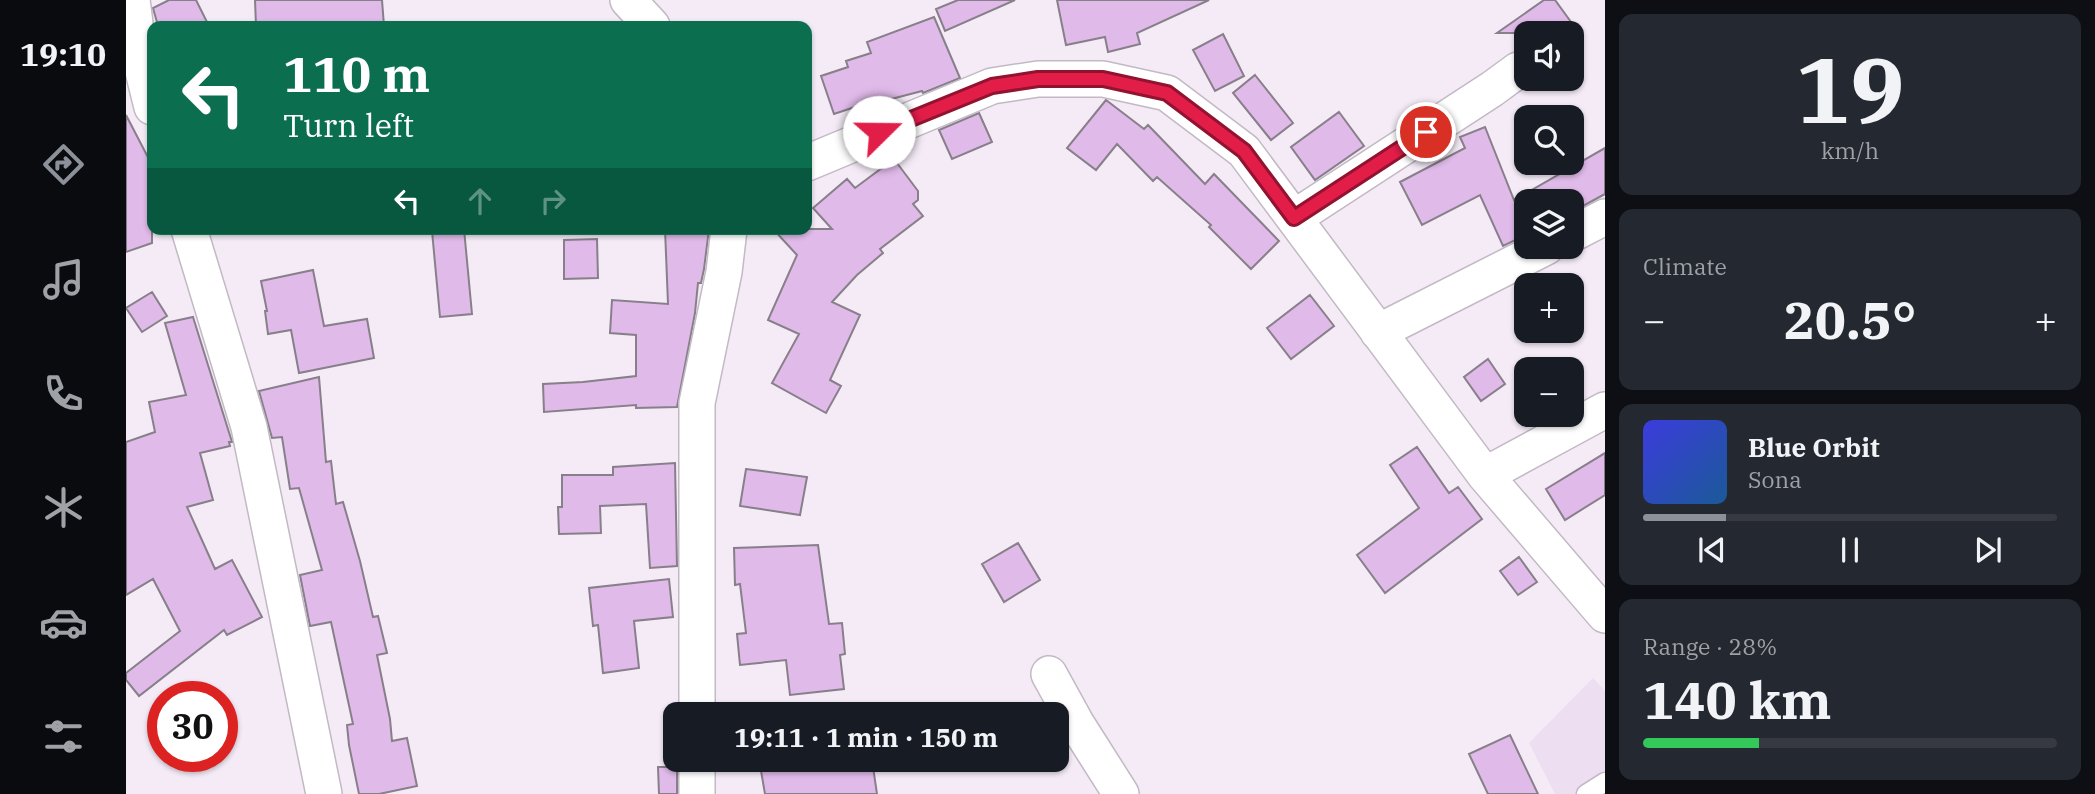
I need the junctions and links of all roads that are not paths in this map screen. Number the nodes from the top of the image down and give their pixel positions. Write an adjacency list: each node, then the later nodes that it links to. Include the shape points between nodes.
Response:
1 (132, 0): 5 (street)
2 (628, 0): 3 (street)
3 (647, 21)
4 (1514, 73): 8 (street)
5 (147, 87)
6 (812, 161): 8 (street, via 992,86 1038,79 1103,79 1167,93 1244,151)
7 (1605, 217): 9 (street)
8 (1294, 218): 13 (street)
9 (1584, 228)
10 (191, 235): 21 (street, via 248,427)
11 (728, 235): 18 (street, via 697,403)
12 (1522, 259): 13 (street)
13 (1378, 332): 15 (street)
14 (1605, 410): 15 (street)
15 (1485, 475): 16 (street)
16 (1598, 594)
17 (1049, 674): 23 (street)
18 (697, 702)
19 (697, 772): 22 (street)
20 (1605, 782): 24 (lane)
21 (324, 794)
22 (697, 794)
23 (1121, 794)
24 (1586, 794)

